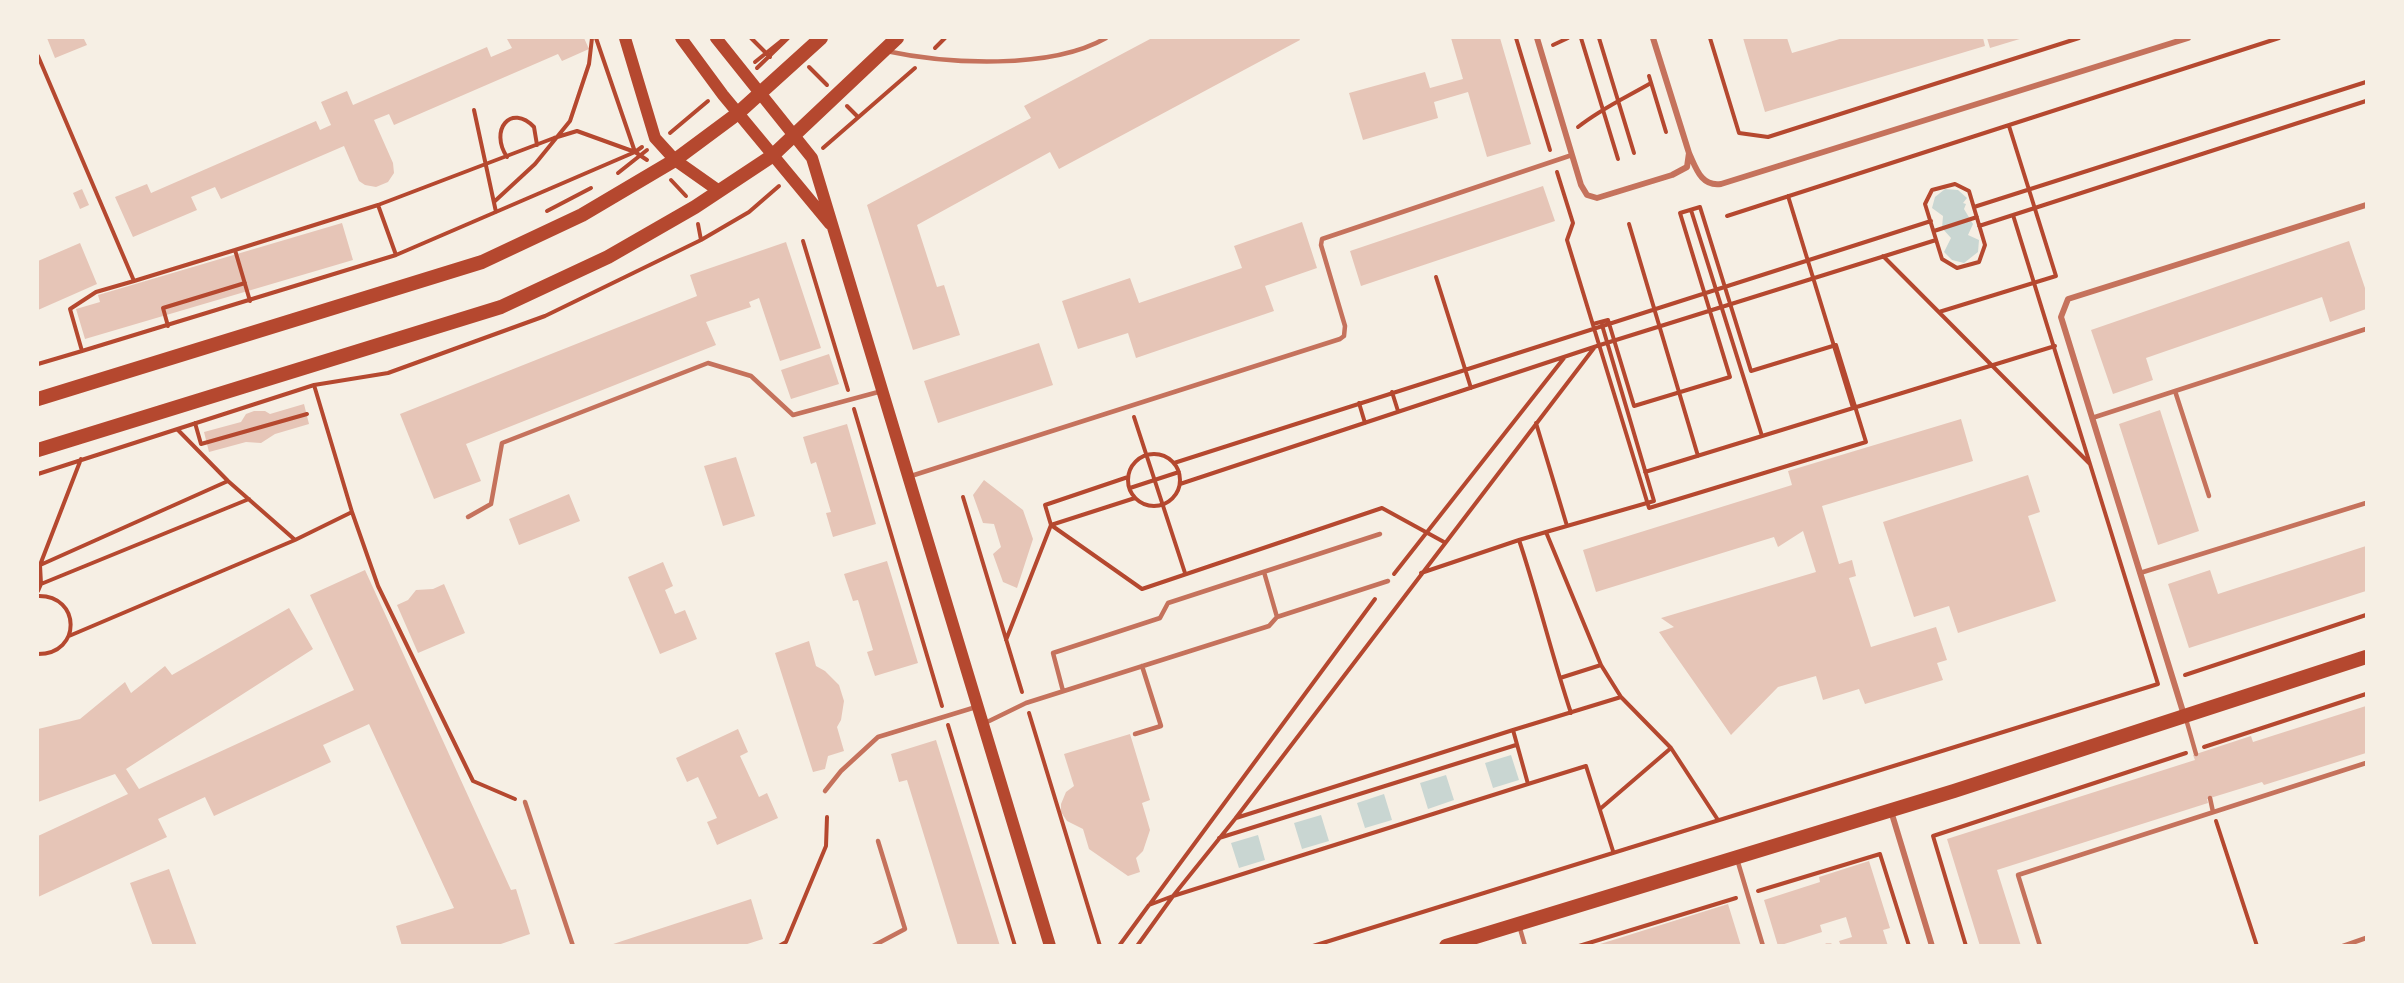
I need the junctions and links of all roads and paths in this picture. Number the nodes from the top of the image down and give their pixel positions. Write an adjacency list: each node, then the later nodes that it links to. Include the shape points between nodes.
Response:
1 (594, 38): 42 (path, via 578,103 570,121); 45 (path)
2 (626, 38): 43 (main road)
3 (681, 38): 29 (main road)
4 (716, 38): 25 (main road)
5 (751, 38): 22 (path)
6 (787, 38): 22 (path, via 770,57)
7 (821, 38): 24 (main road)
8 (897, 38): 21 (main road)
9 (1106, 38): 21 (lane, via 1051,56 1004,61 925,60)
10 (1516, 38): 53 (path)
11 (1537, 38): 48 (street)
12 (1568, 38): 20 (path)
13 (1581, 38): 34 (path)
14 (1599, 38): 33 (path)
15 (1653, 38): 47 (street)
16 (1710, 38): 17 (path, via 1739,133 1768,137)
17 (2079, 38)
18 (2188, 38): 47 (street, via 1712,186 1700,176)
19 (2280, 38): 38 (path)
20 (1553, 45)
21 (883, 51): 31 (main road)
22 (766, 53): 25 (path)
23 (38, 56): 84 (path)
24 (800, 59): 30 (main road); 31 (path)
25 (744, 72): 30 (main road)
26 (1648, 72): 28 (path)
27 (2367, 82): 57 (path)
28 (1651, 83): 33 (path); 40 (path)
29 (720, 92): 36 (main road); 43 (path)
30 (762, 93): 36 (main road); 41 (main road)
31 (837, 95): 37 (path); 41 (main road)
32 (2367, 101): 64 (path)
33 (1618, 102): 34 (path); 46 (path)
34 (1602, 107): 39 (path); 51 (path)
35 (474, 110): 54 (path)
36 (737, 114): 49 (main road); 52 (main road)
37 (857, 116)
38 (2009, 126): 57 (path); 59 (path)
39 (1578, 127)
40 (1666, 132)
41 (796, 135): 49 (main road); 74 (main road, via 812,159)
42 (554, 138): 44 (path); 45 (path, via 577,131); 60 (path, via 529,170)
43 (659, 142): 52 (main road); 55 (path)
44 (537, 145): 50 (path); 50 (path, via 534,127 513,118 499,132 499,146)
45 (635, 152): 66 (path)
46 (1634, 153)
47 (1689, 153): 48 (street, via 1682,172 1597,198 1584,191)
48 (1572, 155): 53 (lane)
49 (772, 156): 58 (main road); 74 (main road)
50 (507, 157): 54 (path)
51 (1618, 159)
52 (675, 160): 58 (main road); 119 (main road, via 582,215 483,262)
53 (1554, 161): 99 (path, via 1573,223 1567,240); 122 (lane, via 1324,237 1321,245 1345,326 1344,336)
54 (486, 165): 60 (path); 61 (path)
55 (615, 176)
56 (595, 186): 67 (path)
57 (2029, 190): 63 (path); 64 (path)
58 (719, 191): 132 (main road, via 608,257 501,307)
59 (1788, 196): 69 (path); 81 (path)
60 (495, 201): 66 (path)
61 (378, 205): 78 (path); 79 (path)
62 (2367, 205): 103 (street, via 2068,299 2061,317)
63 (1974, 207): 70 (path); 71 (path, via 1969,191 1955,184 1932,190 1925,204)
64 (2035, 208): 68 (path); 85 (path, via 2056,276)
65 (1691, 210): 87 (path, via 1700,207); 88 (path); 89 (path, via 1680,213)
66 (496, 212): 79 (path)
67 (543, 213)
68 (2013, 215): 73 (path); 85 (path)
69 (1727, 216)
70 (1977, 217): 73 (path); 75 (path)
71 (1930, 221): 75 (path); 81 (path)
72 (1629, 224): 93 (path)
73 (1979, 226): 76 (path, via 1985,245 1979,262 1958,268 1942,260)
74 (833, 228): 115 (main road)
75 (1934, 231): 76 (path)
76 (1936, 240): 80 (path)
77 (803, 241): 120 (path)
78 (235, 250): 84 (path); 86 (path)
79 (396, 255): 90 (path)
80 (1883, 256): 83 (path); 95 (path)
81 (1807, 260): 83 (path); 87 (path)
82 (1436, 277): 113 (path)
83 (1813, 278): 91 (path); 106 (path)
84 (134, 281): 109 (path, via 96,292 70,309)
85 (2034, 282): 95 (path); 107 (path)
86 (244, 283): 90 (path); 98 (path, via 163,308)
87 (1725, 285): 88 (path); 91 (path)
88 (1715, 288): 89 (path); 92 (path)
89 (1704, 292): 93 (path); 94 (path)
90 (250, 301): 98 (path)
91 (1731, 304): 92 (path); 106 (path, via 1751,371)
92 (1721, 307): 94 (path); 131 (path)
93 (1654, 308): 96 (path); 100 (path)
94 (1710, 311): 100 (path); 118 (path, via 1730,377)
95 (1939, 312): 112 (path)
96 (1608, 322): 97 (path); 99 (path); 102 (path)
97 (1602, 325): 99 (path); 104 (path)
98 (168, 326): 109 (path)
99 (1594, 326): 105 (path); 113 (path)
100 (1660, 327): 102 (path); 118 (path)
101 (2367, 329): 116 (lane)
102 (1614, 341): 104 (path); 118 (path, via 1634,406)
103 (2068, 342): 107 (path); 126 (street)
104 (1607, 343): 105 (path); 139 (path)
105 (1600, 345): 108 (path); 152 (path)
106 (1834, 345): 123 (path)
107 (2054, 346): 112 (path); 137 (path)
108 (1594, 347): 110 (path); 129 (path)
109 (82, 351): 111 (path)
110 (1564, 357): 114 (path); 160 (path)
111 (38, 364)
112 (1992, 365): 123 (path); 137 (path)
113 (1465, 369): 114 (path); 117 (path)
114 (1472, 388): 124 (path)
115 (882, 391): 120 (lane); 141 (main road)
116 (2175, 391): 126 (lane); 148 (lane)
117 (1392, 392): 121 (path); 124 (path)
118 (1679, 392): 134 (path)
119 (38, 399)
120 (851, 399): 156 (lane, via 793,415 751,376 708,363 502,443 491,504); 191 (path)
121 (1359, 403): 128 (path); 136 (path)
122 (1130, 406): 133 (path); 141 (lane)
123 (1854, 408): 131 (path); 152 (path, via 1866,442 1649,508)
124 (1398, 412): 128 (path)
125 (307, 414): 127 (path, via 201,444)
126 (2092, 418): 146 (street)
127 (195, 423): 130 (path); 155 (path, via 314,385)
128 (1365, 423): 145 (path)
129 (1536, 423): 158 (path); 164 (path)
130 (177, 429): 135 (path); 144 (path)
131 (1762, 436): 134 (path)
132 (38, 450)
133 (1146, 455): 136 (path, via 1156,454); 142 (path, via 1137,461); 143 (path)
134 (1698, 456): 139 (path)
135 (81, 459): 140 (path); 165 (path)
136 (1174, 463): 138 (path)
137 (2090, 465): 146 (path); 183 (path)
138 (1179, 472): 143 (path); 145 (path)
139 (1645, 472): 152 (path, via 1654,501)
140 (38, 474)
141 (908, 477): 188 (main road)
142 (1128, 477): 147 (path); 157 (path, via 1045,505)
143 (1155, 480): 147 (path); 154 (path)
144 (228, 481): 151 (path); 165 (path)
145 (1180, 484): 154 (path, via 1172,500)
146 (2114, 487): 169 (street)
147 (1130, 488): 150 (path)
148 (2209, 496)
149 (963, 497): 176 (path)
150 (1136, 498): 154 (path, via 1153,506); 157 (path)
151 (249, 499): 162 (path); 171 (path)
152 (1647, 502): 158 (path)
153 (2367, 503): 169 (lane)
154 (1163, 505): 167 (path)
155 (352, 512): 162 (path); 202 (path, via 378,586 472,781)
156 (468, 517)
157 (1051, 525): 167 (path, via 1142,589); 176 (path)
158 (1567, 526): 159 (path)
159 (1546, 532): 163 (path); 179 (path)
160 (1427, 533): 164 (path); 167 (path, via 1382,508); 170 (path)
161 (1380, 534): 166 (lane)
162 (295, 540): 175 (path)
163 (1519, 540): 168 (path); 181 (path)
164 (1444, 542): 168 (path)
165 (39, 566): 171 (path)
166 (1264, 572): 174 (lane); 184 (lane, via 1168,603 1160,618 1053,653)
167 (1185, 573)
168 (1420, 573): 207 (path)
169 (2140, 573): 182 (street)
170 (1388, 581): 174 (lane); 215 (path)
171 (41, 584): 172 (path)
172 (38, 593): 175 (path, via 54,598 67,610)
173 (2367, 615): 182 (path)
174 (1277, 617): 180 (lane, via 1269,626)
175 (69, 636): 177 (path, via 56,650)
176 (1006, 640): 187 (path)
177 (38, 654)
178 (2367, 657): 190 (main road)
179 (1601, 665): 181 (path); 186 (path)
180 (1142, 666): 184 (lane); 194 (lane, via 1161,726)
181 (1560, 678): 189 (path)
182 (2173, 679): 183 (path); 190 (street)
183 (2158, 684): 208 (path)
184 (1063, 691): 187 (lane)
185 (2367, 694): 197 (path)
186 (1621, 697): 189 (path); 196 (path)
187 (1026, 703): 192 (lane); 223 (path)
188 (978, 706): 191 (lane); 192 (main road)
189 (1571, 713): 193 (path)
190 (2184, 715): 197 (lane); 204 (main road)
191 (945, 716): 200 (lane, via 878,737); 221 (path)
192 (983, 724): 222 (main road)
193 (1513, 730): 195 (path); 207 (path)
194 (1135, 734)
195 (1516, 745): 199 (path); 209 (path)
196 (1671, 748): 203 (path); 208 (path)
197 (2196, 752): 235 (path, via 1933,836)
198 (2367, 763): 205 (lane)
199 (1528, 784): 203 (path, via 1586,766); 214 (path)
200 (825, 791)
201 (2210, 798): 205 (lane)
202 (525, 802): 218 (lane)
203 (1599, 809): 211 (path)
204 (1891, 810): 212 (main road); 234 (street)
205 (2213, 812): 236 (lane, via 2018,875); 237 (path)
206 (827, 817): 219 (path, via 826,846 786,942)
207 (1235, 819): 209 (path)
208 (1718, 820): 211 (path)
209 (1218, 838): 214 (path)
210 (878, 841): 220 (lane, via 904,929)
211 (1614, 851): 226 (path)
212 (1736, 857): 213 (lane); 216 (main road)
213 (1747, 894): 229 (path); 230 (lane); 233 (path, via 1880,854)
214 (1173, 896): 215 (path); 225 (path)
215 (1149, 905): 224 (path)
216 (1518, 924): 227 (main road); 228 (lane)
217 (2367, 938): 238 (lane)
218 (573, 945)
219 (779, 945)
220 (873, 945)
221 (1015, 945)
222 (1050, 945)
223 (1100, 945)
224 (1119, 945)
225 (1137, 945)
226 (1313, 945)
227 (1446, 945)
228 (1525, 945)
229 (1579, 945)
230 (1763, 945)
231 (1826, 945): 232 (lane)
232 (1832, 945)
233 (1909, 945)
234 (1932, 945)
235 (1966, 945)
236 (2040, 945)
237 (2257, 945)
238 (2343, 945)

